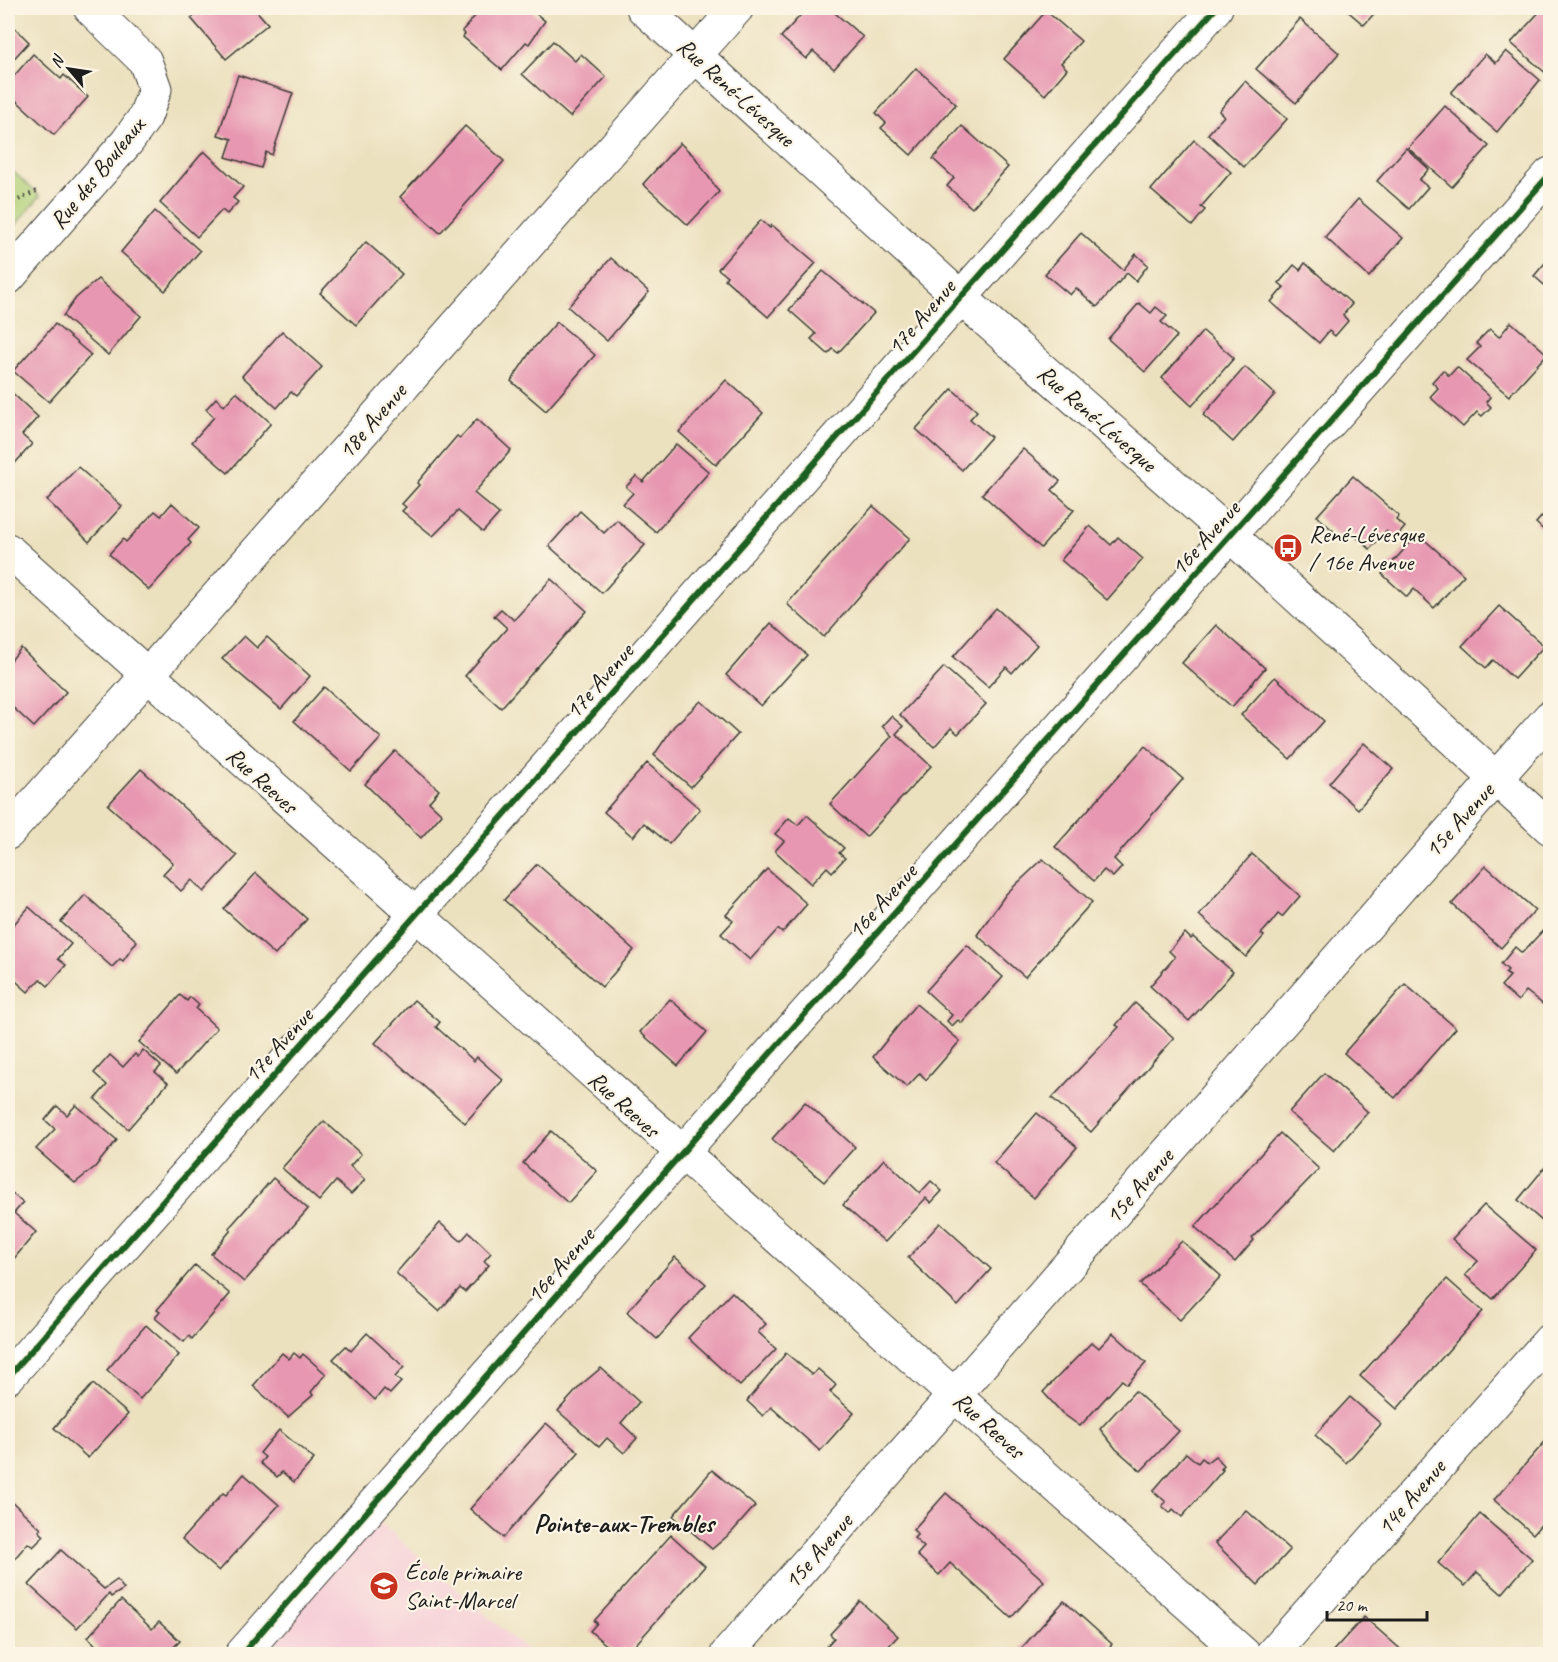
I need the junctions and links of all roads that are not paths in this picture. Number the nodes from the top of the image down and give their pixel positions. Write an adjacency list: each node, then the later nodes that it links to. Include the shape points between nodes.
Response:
1 (90, 8): 7 (street, Rue des Bouleaux, via 145,61 155,88 145,117 127,142)
2 (643, 8): 5 (street, Rue René-Lévesque)
3 (737, 8): 5 (street, 18e Avenue)
4 (1216, 8): 8 (street, 17e Avenue)
5 (695, 56): 8 (street, Rue René-Lévesque); 11 (street, 18e Avenue)
6 (1551, 174): 9 (street, 16e Avenue)
7 (8, 278)
8 (961, 298): 9 (street, Rue René-Lévesque); 16 (street, 17e Avenue)
9 (1231, 536): 13 (street, Rue René-Lévesque); 17 (street, 16e Avenue)
10 (8, 550): 11 (street, Rue Reeves)
11 (147, 676): 15 (street, 18e Avenue); 16 (street, Rue Reeves)
12 (1551, 717): 13 (street, 15e Avenue)
13 (1496, 779): 14 (street, Rue René-Lévesque); 20 (street, 15e Avenue)
14 (1551, 828)
15 (8, 834)
16 (416, 917): 17 (street, Rue Reeves); 19 (street, 17e Avenue)
17 (681, 1154): 20 (street, Rue Reeves); 21 (street, 16e Avenue)
18 (1551, 1340): 24 (street, 14e Avenue)
19 (8, 1377)
20 (956, 1394): 22 (street, 15e Avenue); 23 (street, Rue Reeves)
21 (242, 1654)
22 (727, 1654)
23 (1244, 1654)
24 (1272, 1654)

